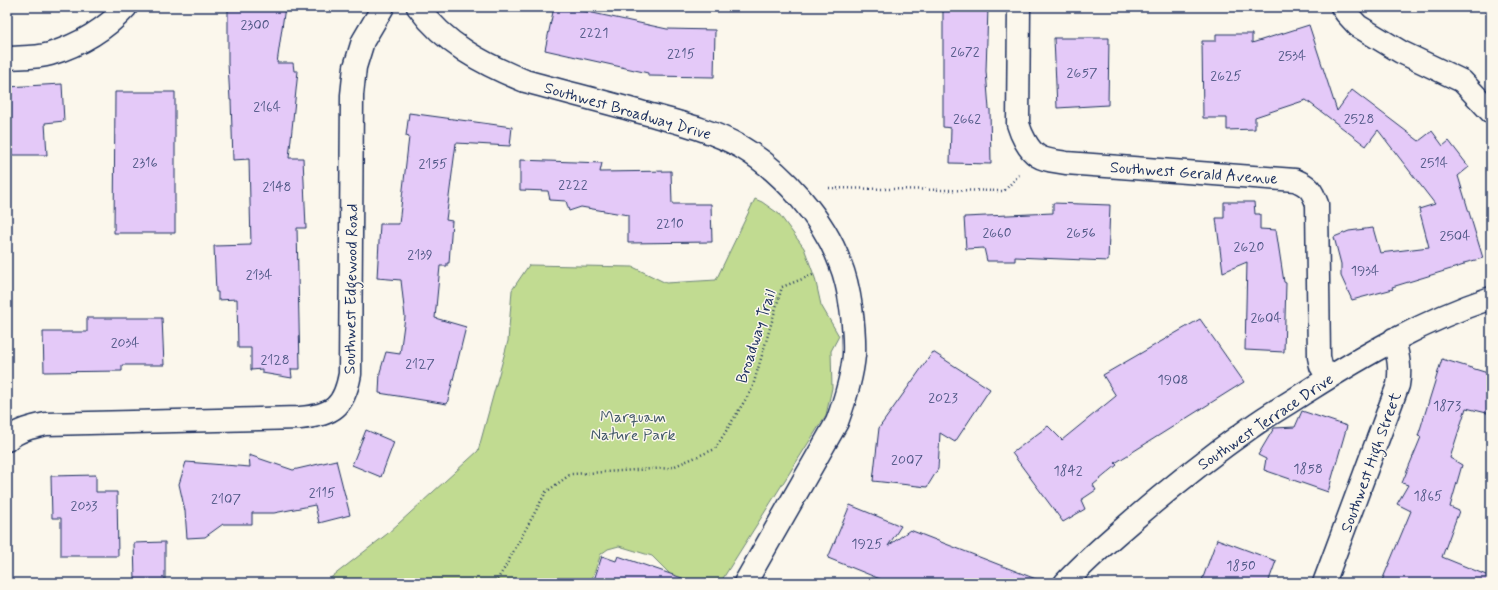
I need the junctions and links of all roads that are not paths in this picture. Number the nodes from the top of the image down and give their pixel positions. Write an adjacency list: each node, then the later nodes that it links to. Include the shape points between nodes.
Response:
1 (126, 7): 6 (street, via 100,30 77,44 49,54)
2 (383, 7): 11 (street, Southwest Edgewood Road, via 363,41 355,67 352,96 350,374 347,391 334,409 324,414 300,418 46,424 14,434)
3 (418, 7): 12 (street, Southwest Broadway Drive, via 454,44 493,67 525,81 686,124 741,147 800,196 830,240 840,263 849,298 853,331 853,361 846,398 837,422)
4 (1019, 7): 10 (street, Southwest Gerald Avenue, via 1018,124 1020,133 1036,155 1066,163 1278,178 1306,184 1317,204 1319,357)
5 (1342, 7): 7 (street, via 1358,26 1401,52 1462,81)
6 (7, 58)
7 (1491, 112)
8 (1491, 298): 9 (street, Southwest Terrace Drive, via 1463,307)
9 (1394, 339): 10 (street, Southwest Terrace Drive); 14 (street, Southwest High Street, via 1400,362 1398,385)
10 (1328, 378): 13 (street, Southwest Terrace Drive, via 1251,426 1202,463 1127,525)
11 (7, 440)
12 (744, 583)
13 (1065, 583)
14 (1324, 583)

